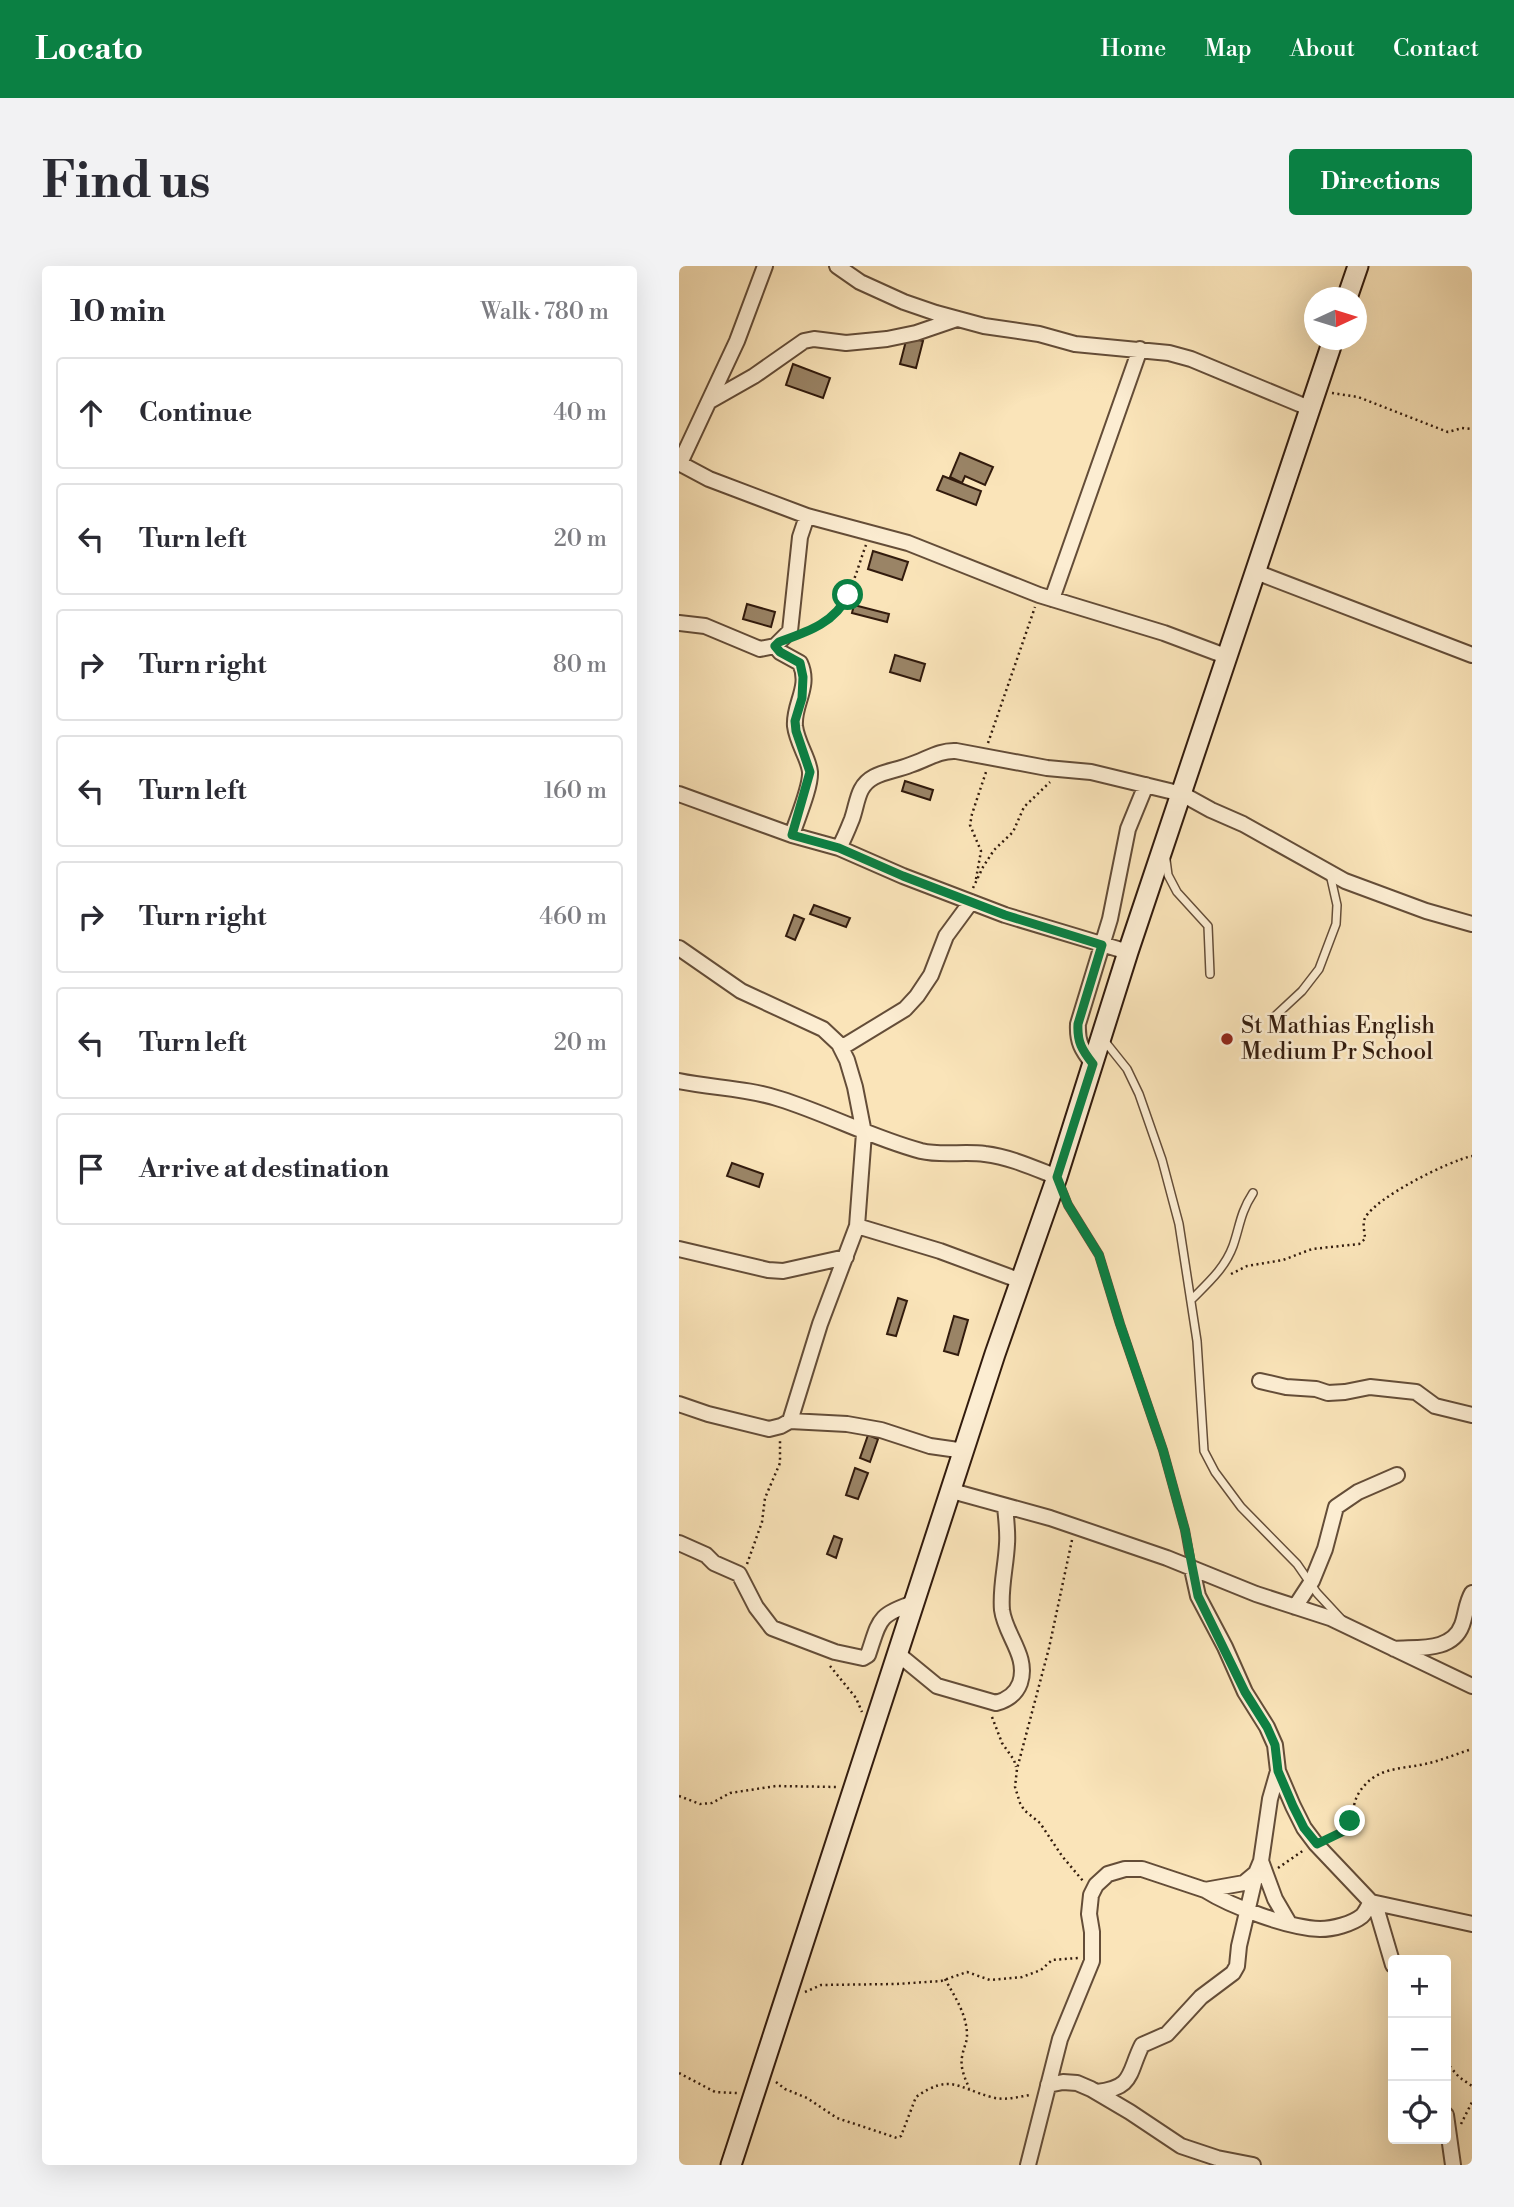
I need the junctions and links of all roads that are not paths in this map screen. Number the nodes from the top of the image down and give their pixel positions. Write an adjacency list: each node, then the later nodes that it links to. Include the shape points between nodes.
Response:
1 (765, 266): 9 (street)
2 (837, 266): 5 (street, via 904,302)
3 (1358, 266): 4 (main road)
4 (1351, 287)
5 (957, 319): 6 (street, via 1075,344); 9 (street, via 887,338 846,343 804,341)
6 (1140, 349): 8 (street, via 1191,359); 13 (street)
7 (1329, 350): 8 (main road)
8 (1312, 399): 12 (main road)
9 (711, 401): 10 (street)
10 (680, 463): 11 (street, via 709,479)
11 (807, 516): 13 (street, via 929,551); 15 (street, via 800,537 790,631)
12 (1256, 572): 16 (street); 17 (main road)
13 (1046, 597): 17 (street)
14 (679, 623): 15 (street, via 705,626 760,649)
15 (777, 644): 21 (street, via 780,652 800,663 803,677 795,721 810,772)
16 (1472, 655)
17 (1228, 657): 20 (main road)
18 (1146, 785): 20 (street); 23 (street, via 1091,772 945,751 868,781 859,792); 27 (street, via 1128,829)
19 (679, 794): 21 (street)
20 (1182, 794): 22 (main road); 24 (street)
21 (792, 835): 23 (street)
22 (1164, 847): 29 (main road); 30 (lane, via 1168,875 1177,892 1208,926)
23 (839, 848): 25 (street)
24 (1330, 873): 26 (street, via 1426,911); 31 (lane, via 1336,924 1319,968)
25 (969, 901): 27 (street); 33 (street, via 917,996 905,1009)
26 (1472, 923)
27 (1102, 945): 29 (street); 34 (street, via 1077,1037)
28 (679, 948): 33 (street, via 741,991 823,1029)
29 (1128, 953): 32 (main road)
30 (1210, 974)
31 (1273, 1018)
32 (1101, 1038): 34 (main road); 43 (lane, via 1127,1069 1139,1094 1179,1224)
33 (841, 1048): 36 (street)
34 (1093, 1064): 37 (main road)
35 (679, 1081): 36 (street, via 765,1094)
36 (864, 1133): 37 (street, via 933,1153 1010,1159); 39 (street)
37 (1057, 1177): 42 (main road); 53 (lane, via 1068,1205 1099,1255 1163,1450)
38 (1253, 1193): 43 (lane, via 1243,1208 1225,1261)
39 (857, 1226): 41 (street); 42 (street)
40 (679, 1249): 41 (street, via 783,1271)
41 (846, 1257): 47 (street)
42 (1021, 1281): 48 (main road)
43 (1192, 1299): 54 (lane, via 1204,1451 1241,1507)
44 (1261, 1381): 46 (street, via 1328,1393 1370,1387 1416,1392 1435,1406)
45 (679, 1404): 47 (street, via 769,1429)
46 (1472, 1415)
47 (785, 1424): 48 (street, via 847,1424)
48 (965, 1451): 50 (main road)
49 (1397, 1475): 54 (street, via 1336,1507)
50 (952, 1491): 51 (street); 56 (main road)
51 (1005, 1506): 53 (street); 60 (street, via 1002,1610 1018,1651 1021,1675 1014,1694 996,1703 937,1686)
52 (679, 1543): 56 (street, via 739,1574 772,1628 854,1657 868,1655 883,1616)
53 (1192, 1569): 57 (street); 62 (street, via 1198,1596 1275,1745)
54 (1311, 1582): 57 (street); 58 (lane)
55 (1472, 1593): 59 (street, via 1461,1629 1449,1642)
56 (914, 1603): 60 (main road)
57 (1295, 1607): 58 (street)
58 (1349, 1628): 59 (street)
59 (1392, 1650): 61 (street)
60 (898, 1654): 73 (main road)
61 (1472, 1686)
62 (1278, 1771): 63 (street); 65 (street, via 1304,1828)
63 (1261, 1870): 64 (street, via 1244,1883); 66 (street); 67 (street)
64 (1205, 1890): 66 (street); 70 (street, via 1142,1869 1108,1874 1096,1885 1089,1914 1092,1957)
65 (1371, 1902): 67 (street, via 1364,1915 1340,1926 1323,1929); 68 (street); 69 (street)
66 (1248, 1911): 67 (street); 71 (street, via 1233,1973 1201,1997 1167,2034 1142,2045 1123,2085)
67 (1289, 1923)
68 (1472, 1924)
69 (1390, 1955)
70 (1047, 2089): 71 (street, via 1063,2082); 74 (street)
71 (1097, 2092): 75 (street, via 1181,2146)
72 (1450, 2144): 76 (street)
73 (731, 2165)
74 (1028, 2165)
75 (1253, 2165)
76 (1453, 2165)

